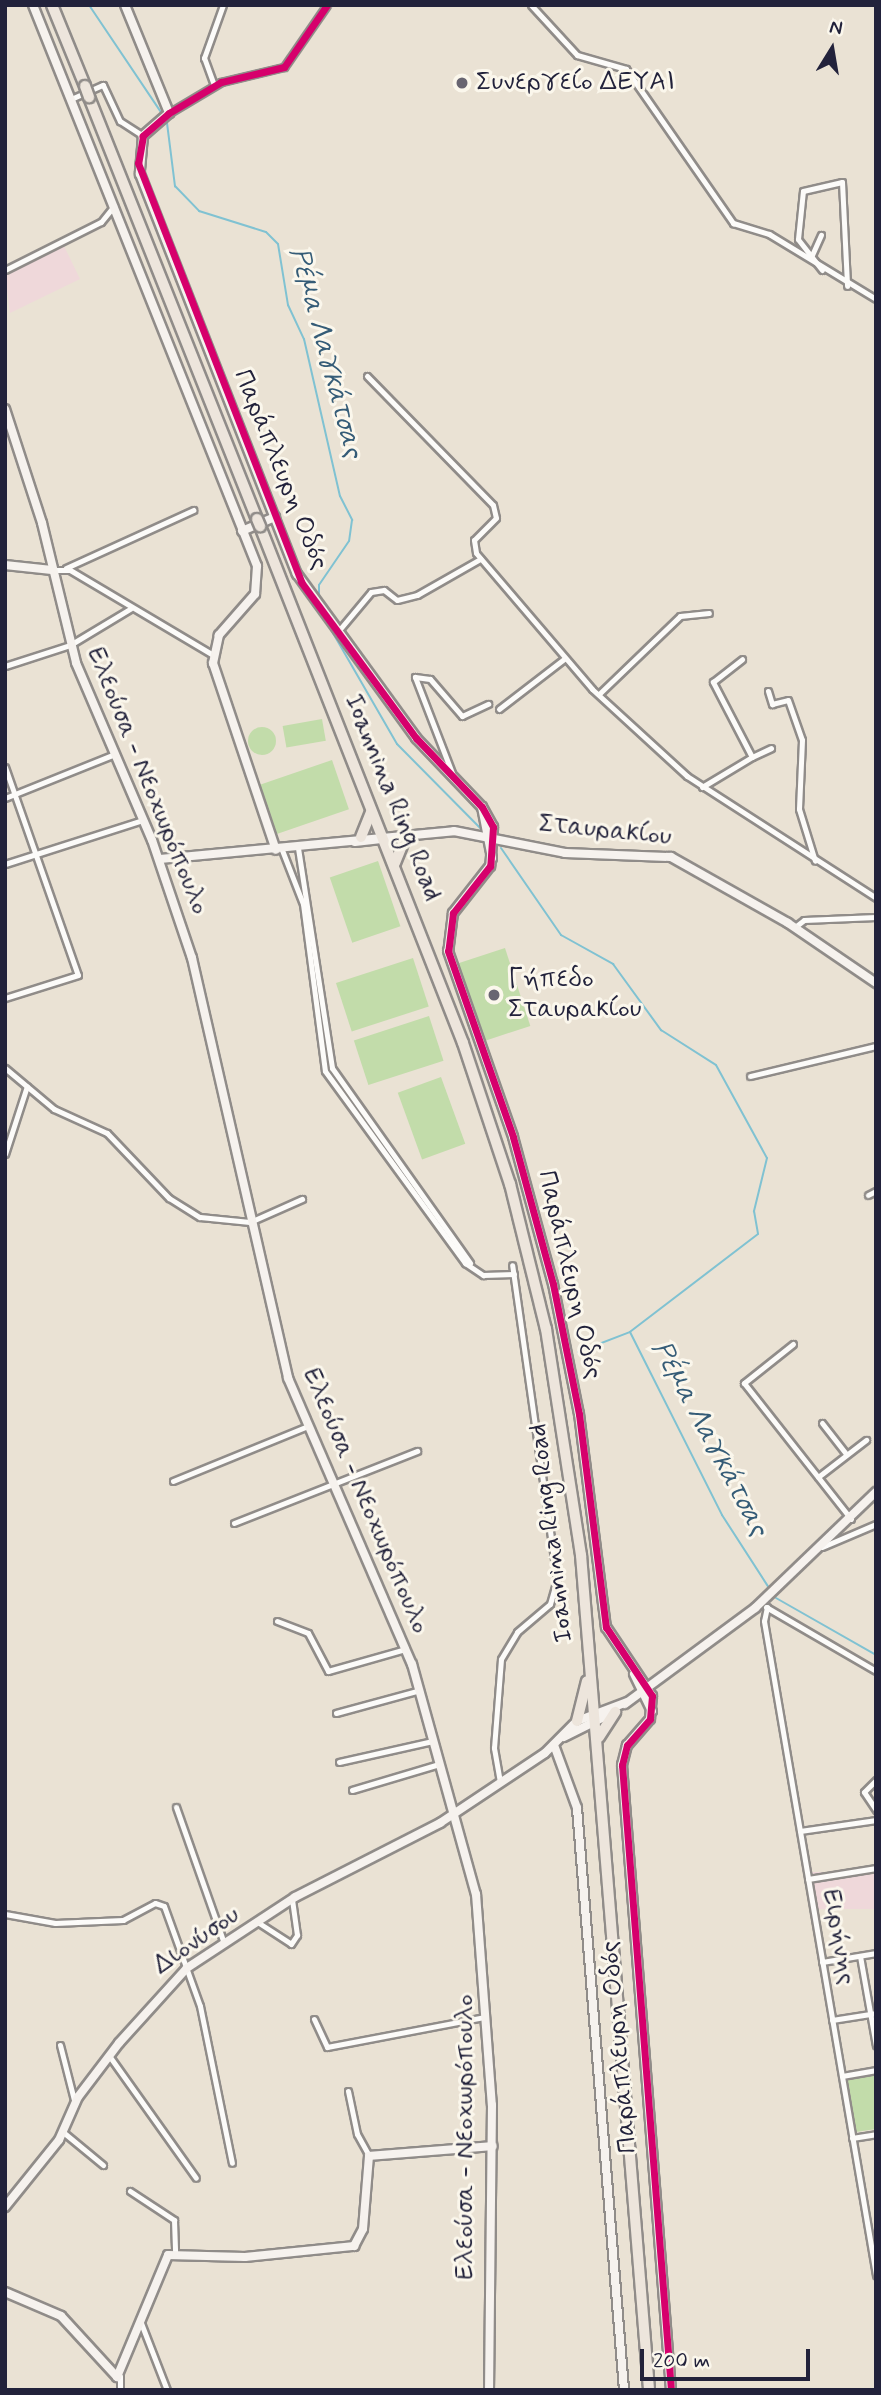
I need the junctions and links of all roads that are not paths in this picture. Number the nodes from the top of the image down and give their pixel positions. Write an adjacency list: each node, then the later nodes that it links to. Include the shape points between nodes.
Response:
1 (33, 5): 8 (street)
2 (52, 5): 47 (highway, Ioannina Ring Road)
3 (125, 5): 9 (street)
4 (223, 5): 7 (street, via 204,58)
5 (327, 5): 7 (street, via 284,67)
6 (531, 5): 15 (street, via 578,55 626,69 733,223 769,234)
7 (214, 85): 9 (street)
8 (71, 99): 10 (street, via 103,85 120,121); 11 (street)
9 (169, 113): 10 (street)
10 (143, 136): 21 (street, Παράπλευρη Οδός, via 137,158 142,181)
11 (114, 206): 14 (street, via 101,222); 22 (street)
12 (821, 235): 13 (street)
13 (812, 255): 15 (street); 16 (street, via 798,235 804,188 844,185)
14 (5, 270)
15 (822, 270): 16 (street)
16 (847, 286): 17 (street)
17 (876, 299)
18 (368, 376): 23 (street, via 396,413 449,456 493,505 495,519 474,542)
19 (5, 409): 26 (street, Ελεούσα - Νεοχωρόπουλο)
20 (193, 510): 25 (street)
21 (275, 517): 22 (street); 29 (street, Παράπλευρη Οδός, via 301,582)
22 (242, 531): 31 (street, via 258,584 219,635)
23 (480, 559): 29 (street, via 410,597 397,600 384,590 371,592); 32 (street)
24 (5, 565): 26 (street)
25 (66, 568): 26 (street); 27 (street)
26 (52, 570): 30 (street, Ελεούσα - Νεοχωρόπουλο)
27 (130, 609): 30 (street); 31 (street)
28 (709, 613): 36 (street, via 678,618)
29 (340, 629): 43 (street, Παράπλευρη Οδός, via 363,669)
30 (70, 645): 34 (street); 40 (street, Ελεούσα - Νεοχωρόπουλο)
31 (213, 655): 56 (street)
32 (564, 659): 36 (street); 38 (street)
33 (742, 659): 41 (street, via 713,682)
34 (5, 666)
35 (768, 691): 59 (street, via 772,704 789,699 803,740 800,816)
36 (599, 694): 44 (street)
37 (488, 704): 43 (street, via 463,716 430,679 415,677)
38 (499, 709)
39 (771, 748): 41 (street)
40 (116, 754): 45 (street); 48 (street, Ελεούσα - Νεοχωρόπουλο)
41 (752, 757): 44 (street)
42 (5, 767): 45 (street)
43 (451, 776): 50 (street, Παράπλευρη Οδός, via 482,807)
44 (702, 787): 59 (street)
45 (16, 793): 46 (street); 57 (street)
46 (5, 798)
47 (372, 809): 52 (highway); 53 (highway, Ioannina Ring Road)
48 (143, 820): 57 (street); 58 (street, Ελεούσα - Νεοχωρόπουλο)
49 (421, 832): 50 (street, Σταυρακίου); 51 (street); 53 (street)
50 (490, 835): 64 (street, Σταυρακίου, via 556,852 676,858); 98 (street, Παράπλευρη Οδός, via 493,858 453,914 448,951 542,1238 579,1414 605,1621)
51 (406, 836): 53 (street); 60 (highway)
52 (361, 837): 53 (street); 54 (street)
53 (383, 837): 54 (street); 60 (highway, Ioannina Ring Road)
54 (348, 841): 55 (street)
55 (298, 848): 56 (street); 76 (street, via 333,1070)
56 (279, 850): 58 (street); 76 (street, via 303,901 325,1071)
57 (35, 854): 61 (street); 66 (street, via 78,975)
58 (160, 859): 75 (street, Ελεούσα - Νεοχωρόπουλο, via 205,1004)
59 (815, 861): 62 (street)
60 (395, 863): 96 (highway, Ioannina Ring Road, via 480,1091 531,1262 570,1471)
61 (5, 864)
62 (876, 898)
63 (876, 917): 64 (street, via 804,920)
64 (795, 927): 65 (street, Σταυρακίου)
65 (876, 983)
66 (5, 998)
67 (876, 1046): 69 (street)
68 (5, 1068): 70 (street)
69 (750, 1076)
70 (27, 1086): 71 (street); 75 (street, via 57,1111 107,1133 182,1208 218,1223)
71 (5, 1154)
72 (876, 1191): 73 (street)
73 (868, 1195)
74 (303, 1199): 75 (street)
75 (250, 1222): 81 (street, Ελεούσα - Νεοχωρόπουλο)
76 (470, 1263): 78 (street, via 483,1275)
77 (512, 1265): 78 (street)
78 (514, 1274): 117 (street, via 557,1588 550,1604 517,1632 501,1659 494,1748)
79 (793, 1344): 85 (street, via 744,1383)
80 (822, 1423): 84 (street)
81 (305, 1427): 86 (street); 87 (street, Ελεούσα - Νεοχωρόπουλο)
82 (866, 1440): 84 (street)
83 (417, 1451): 87 (street)
84 (846, 1454): 85 (street)
85 (818, 1477): 89 (street)
86 (173, 1481)
87 (331, 1486): 90 (street); 95 (street, Ελεούσα - Νεοχωρόπουλο, via 375,1569)
88 (876, 1492): 89 (street)
89 (851, 1519): 92 (street)
90 (234, 1523)
91 (876, 1524): 92 (street, via 840,1545)
92 (822, 1547): 93 (street)
93 (764, 1605): 97 (street); 99 (street); 123 (street, Ειρήνης)
94 (276, 1621): 95 (street, via 308,1633 328,1671)
95 (406, 1650): 100 (street, Ελεούσα - Νεοχωρόπουλο)
96 (590, 1665): 106 (highway, Ioannina Ring Road); 107 (highway)
97 (876, 1671)
98 (634, 1674): 99 (street, Παράπλευρη Οδός); 101 (street, Παράπλευρη Οδός)
99 (649, 1688): 101 (street); 103 (street)
100 (420, 1690): 105 (street); 109 (street, Ελεούσα - Νεοχωρόπουλο)
101 (639, 1694): 102 (street); 103 (street, Παράπλευρη Οδός)
102 (627, 1702): 104 (street); 106 (street)
103 (652, 1711): 166 (street, Παράπλευρη Οδός, via 625,1749 622,1765)
104 (615, 1712): 106 (street); 111 (highway, via 602,1725)
105 (336, 1713)
106 (595, 1716): 107 (street); 108 (street); 111 (highway, Ioannina Ring Road)
107 (577, 1721): 108 (street)
108 (564, 1737): 110 (street, Διονύσου)
109 (433, 1741): 113 (street); 114 (street, Ελεούσα - Νεοχωρόπουλο)
110 (554, 1745): 112 (street, Διονύσου); 115 (street, Παράπλευρη Οδός)
111 (597, 1747): 165 (highway, Ioannina Ring Road)
112 (545, 1753): 115 (street); 117 (street, Διονύσου)
113 (339, 1762)
114 (439, 1764): 118 (street); 121 (street, Ελεούσα - Νεοχωρόπουλο)
115 (565, 1770): 164 (street, Παράπλευρη Οδός, via 577,1808)
116 (876, 1780): 120 (street, via 864,1792)
117 (500, 1782): 121 (street, Διονύσου)
118 (352, 1790)
119 (176, 1807): 129 (street)
120 (876, 1810)
121 (453, 1812): 126 (street, Διονύσου); 135 (street, Ελεούσα - Νεοχωρόπουλο, via 480,1913)
122 (876, 1820): 123 (street)
123 (800, 1831): 125 (street, Ειρήνης)
124 (876, 1868): 125 (street)
125 (808, 1879): 132 (street, Ειρήνης)
126 (292, 1899): 128 (street, Διονύσου); 128 (street, via 297,1935 291,1944)
127 (5, 1914): 133 (street, via 55,1923 123,1920 159,1904)
128 (259, 1923): 129 (street, Διονύσου)
129 (225, 1943): 133 (street, Διονύσου)
130 (876, 1953): 131 (street)
131 (860, 1956): 132 (street); 134 (street)
132 (822, 1962): 137 (street, Ειρήνης)
133 (187, 1968): 140 (street, Διονύσου); 150 (street)
134 (873, 2014): 137 (street); 139 (street)
135 (488, 2016): 136 (street, via 327,2047); 148 (street, Ελεούσα - Νεοχωρόπουλο)
136 (314, 2019)
137 (832, 2020): 142 (street, Ειρήνης)
138 (61, 2045): 144 (street)
139 (876, 2046)
140 (110, 2057): 144 (street, Διονύσου); 152 (street)
141 (876, 2070): 142 (street)
142 (842, 2076): 147 (street, Ειρήνης)
143 (348, 2091): 149 (street, via 357,2134)
144 (75, 2104): 145 (street, Διονύσου)
145 (63, 2132): 151 (street); 154 (street, Διονύσου)
146 (876, 2134): 147 (street)
147 (852, 2138): 155 (street, Ειρήνης)
148 (493, 2146): 149 (street); 163 (street, Ελεούσα - Νεοχωρόπουλο)
149 (369, 2156): 156 (street, via 363,2229 354,2246 237,2258)
150 (232, 2163)
151 (103, 2165)
152 (196, 2178)
153 (130, 2191): 156 (street, via 174,2220)
154 (5, 2207)
155 (874, 2250): 157 (street, Ειρήνης)
156 (175, 2253): 159 (street, via 158,2268)
157 (876, 2275)
158 (5, 2291): 160 (street, via 57,2313 109,2374)
159 (141, 2323): 160 (street); 162 (street)
160 (120, 2376): 161 (street)
161 (120, 2390)
162 (167, 2390)
163 (489, 2390)
164 (624, 2390)
165 (649, 2390)
166 (671, 2390)

